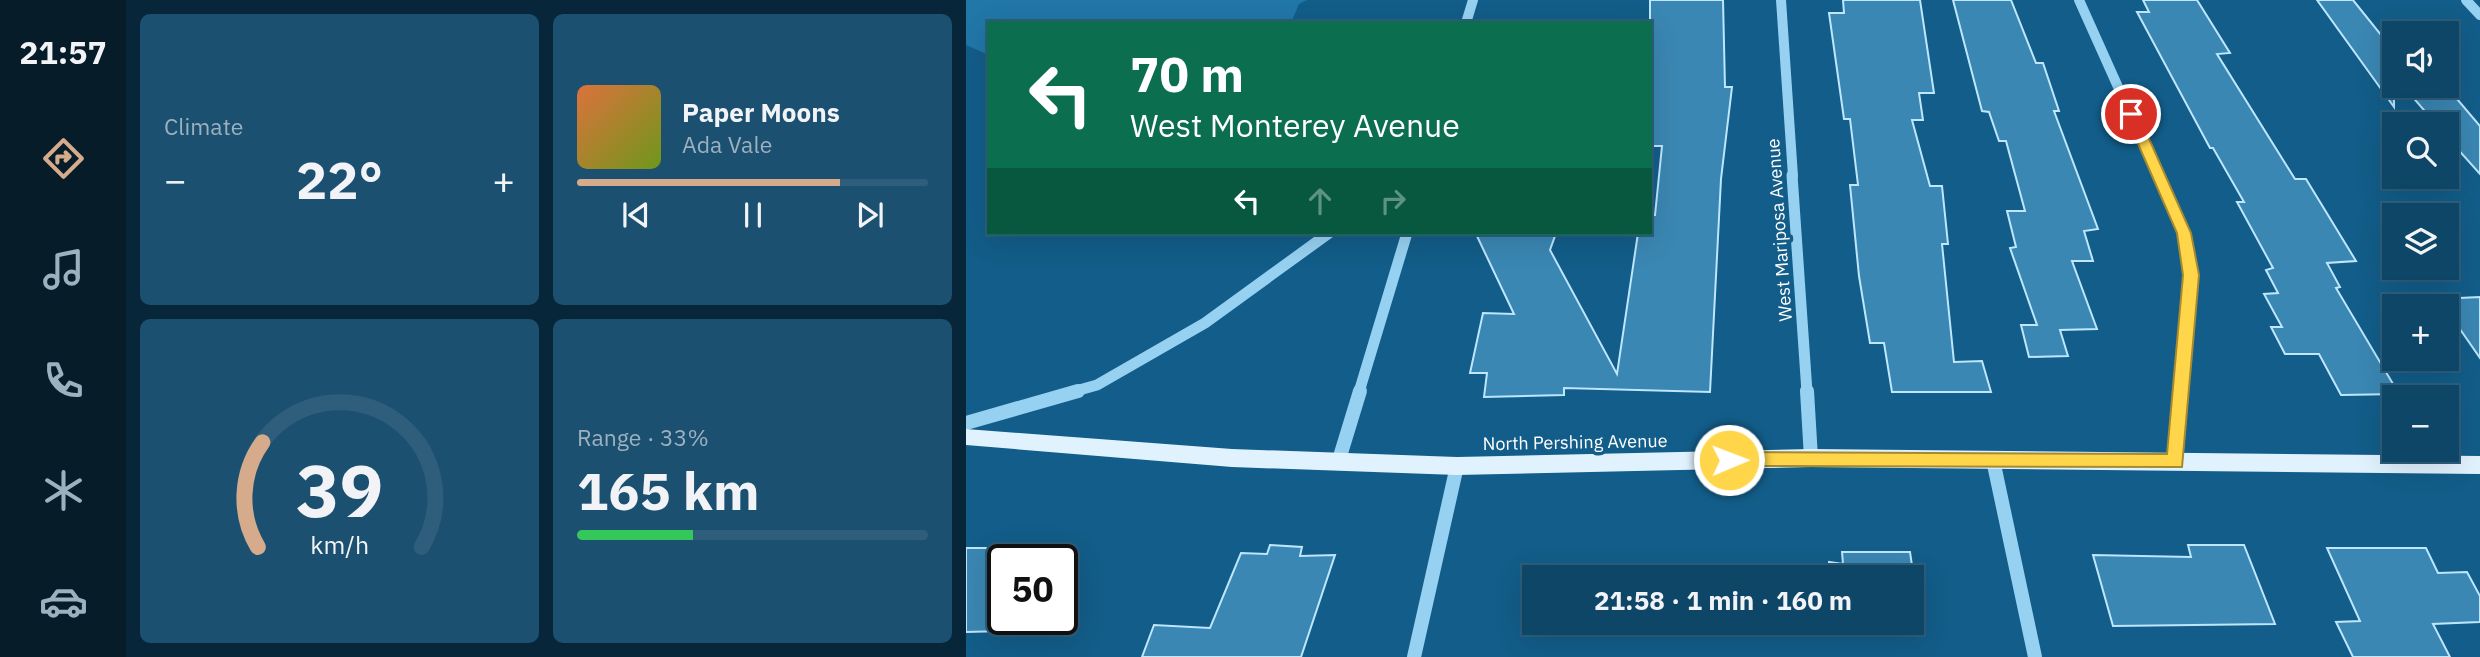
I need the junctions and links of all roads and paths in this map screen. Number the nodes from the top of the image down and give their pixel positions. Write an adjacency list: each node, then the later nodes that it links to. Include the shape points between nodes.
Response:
1 (1473, 0): 6 (street)
2 (1781, 0): 11 (street, West Mariposa Avenue)
3 (2079, 0): 13 (street, via 2184,233 2191,275)
4 (2466, 0): 5 (street)
5 (2480, 15)
6 (1467, 21)
7 (1326, 235): 9 (street, via 1205,323 1097,385)
8 (1406, 235): 14 (street)
9 (966, 423)
10 (966, 437): 14 (main road, North Pershing Avenue)
11 (1811, 458): 12 (main road, North Pershing Avenue); 16 (main road, North Pershing Avenue)
12 (1993, 460): 13 (main road, North Pershing Avenue); 18 (street)
13 (2176, 462): 15 (main road, North Pershing Avenue)
14 (1338, 463): 16 (main road, North Pershing Avenue)
15 (2480, 465)
16 (1457, 466): 17 (street)
17 (1415, 657)
18 (2035, 657)

